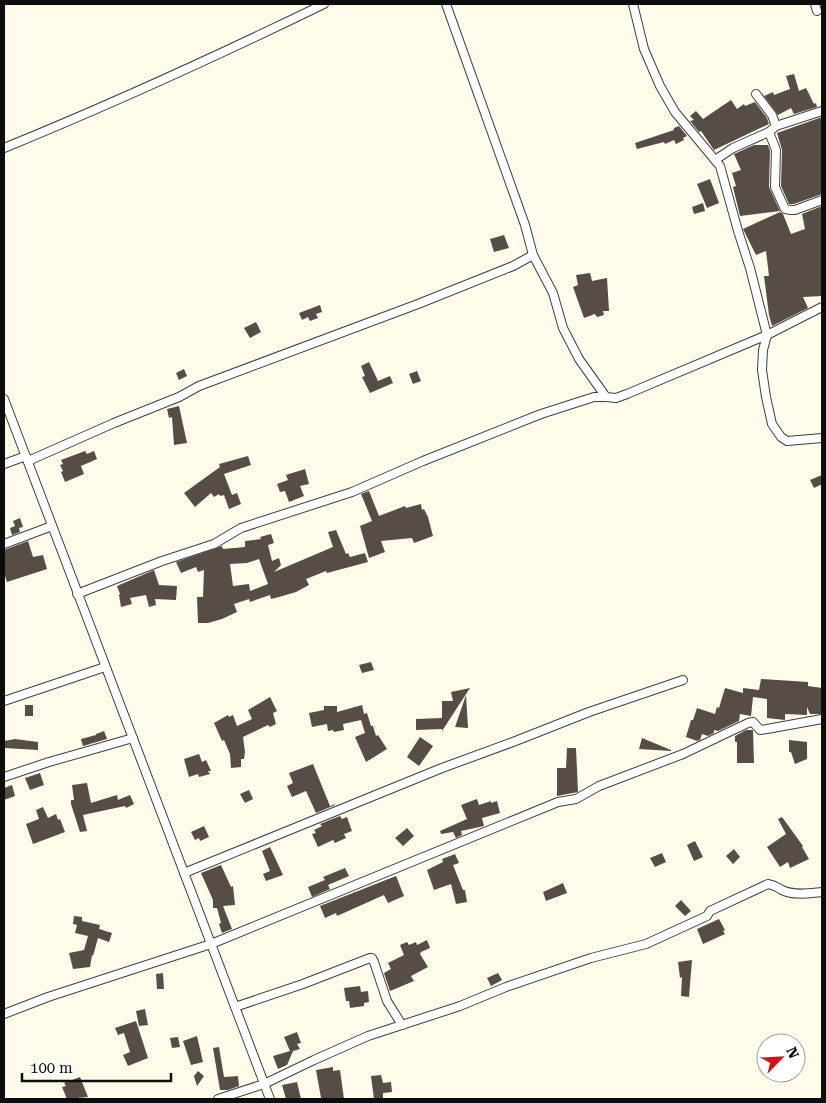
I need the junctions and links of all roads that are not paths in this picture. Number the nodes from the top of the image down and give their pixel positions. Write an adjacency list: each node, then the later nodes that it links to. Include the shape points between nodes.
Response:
1 (324, 4): 7 (street, via 180,72)
2 (446, 4): 10 (street)
3 (633, 4): 8 (street, via 644,49 660,86 675,112)
4 (756, 94): 6 (street, via 772,115)
5 (822, 112): 6 (street)
6 (773, 129): 8 (street); 9 (street, via 775,187 786,209 795,210)
7 (4, 148)
8 (716, 160): 12 (street, via 726,184)
9 (822, 200)
10 (533, 255): 13 (street, via 553,293 563,328 579,360); 16 (street, via 418,304 199,386)
11 (822, 308): 12 (street)
12 (767, 335): 13 (street, via 627,394); 15 (street, via 762,350 762,370 772,424 787,441)
13 (606, 397): 20 (street, via 594,397 541,414 352,492 241,528 214,544)
14 (4, 399): 16 (street)
15 (822, 438)
16 (27, 459): 17 (street); 18 (street)
17 (4, 464)
18 (52, 526): 19 (street); 20 (street)
19 (4, 544)
20 (78, 594): 21 (street)
21 (106, 667): 23 (street); 25 (street)
22 (683, 680): 27 (street, via 442,768)
23 (4, 701)
24 (822, 720): 29 (street, via 760,730 752,722 748,723 683,754 599,786 576,799 558,802)
25 (133, 738): 26 (street); 27 (street)
26 (4, 777)
27 (184, 874): 29 (street)
28 (822, 892): 32 (street, via 794,893 768,884 646,944 591,958)
29 (211, 944): 30 (street); 31 (street)
30 (235, 1008): 32 (street, via 372,958 387,1001); 33 (street)
31 (4, 1014)
32 (402, 1025): 33 (street, via 368,1036)
33 (264, 1084): 34 (street); 35 (street)
34 (218, 1099)
35 (270, 1099)

